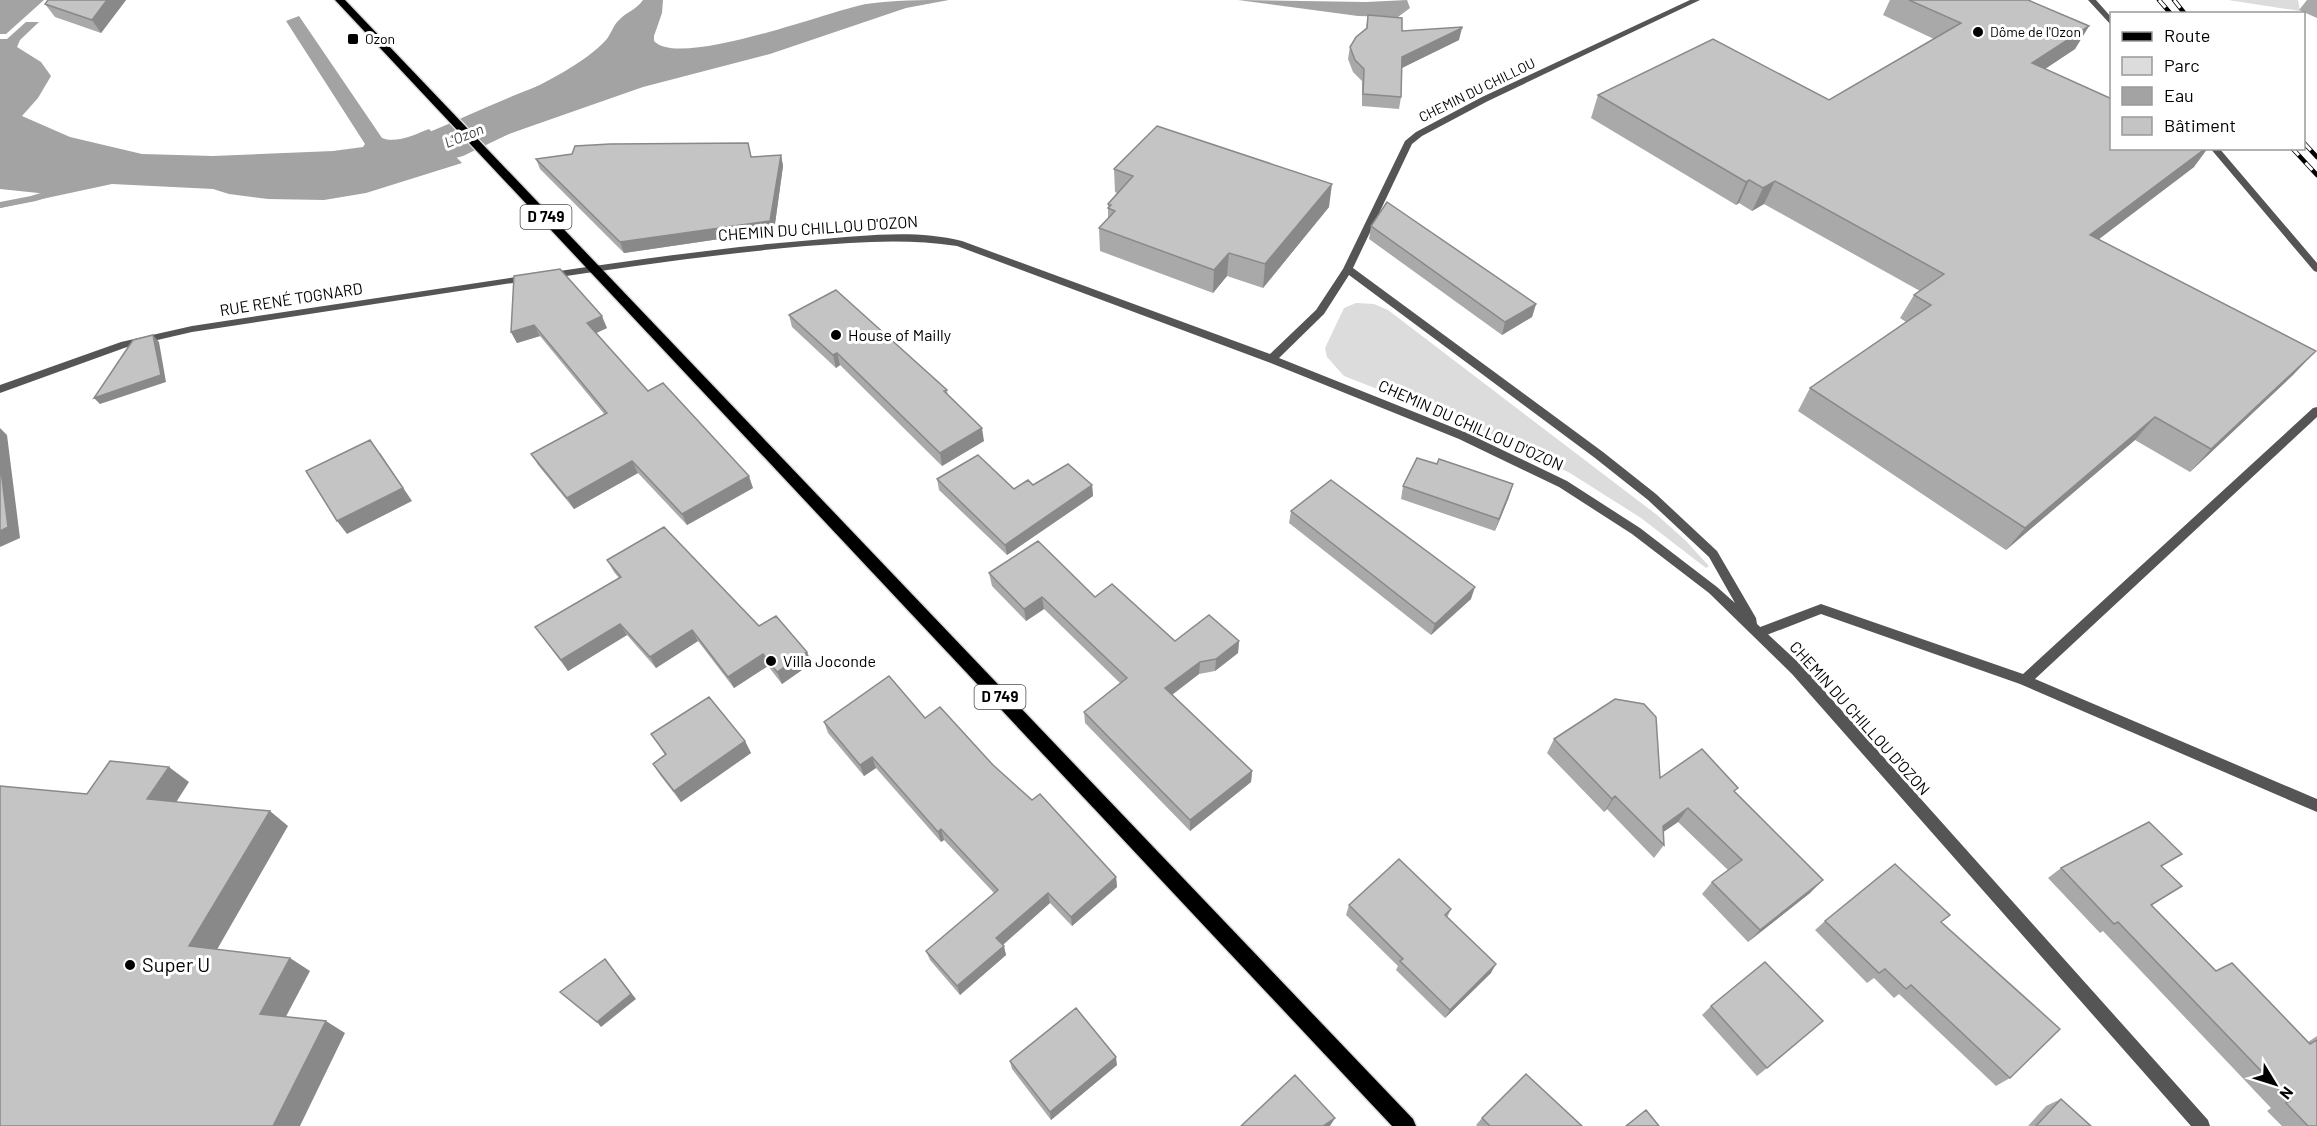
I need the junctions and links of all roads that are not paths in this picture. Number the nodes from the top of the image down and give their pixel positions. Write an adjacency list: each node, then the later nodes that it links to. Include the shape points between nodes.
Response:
1 (340, 0): 6 (main road, D 749)
2 (1696, 0): 8 (street, CHEMIN DU CHILLOU, via 1419,134 1408,143)
3 (2092, 0): 4 (street)
4 (2110, 22)
5 (2216, 150): 7 (street)
6 (595, 268): 9 (street, CHEMIN DU CHILLOU D'OZON, via 740,248 929,237 992,254); 10 (street, RUE RENÉ TOGNARD, via 192,329 125,345); 15 (main road, D 749)
7 (2317, 269)
8 (1348, 270): 9 (street, CHEMIN DU CHILLOU, via 1320,312); 12 (street, via 1652,497 1713,554)
9 (1272, 359): 12 (street, CHEMIN DU CHILLOU D'OZON, via 1463,436 1563,484 1636,531 1713,590)
10 (0, 389)
11 (2317, 411): 13 (street)
12 (1759, 633): 13 (street, via 1821,609); 16 (street, CHEMIN DU CHILLOU D'OZON, via 1797,670)
13 (2025, 680): 14 (street)
14 (2317, 806)
15 (1406, 1126)
16 (2202, 1126)

